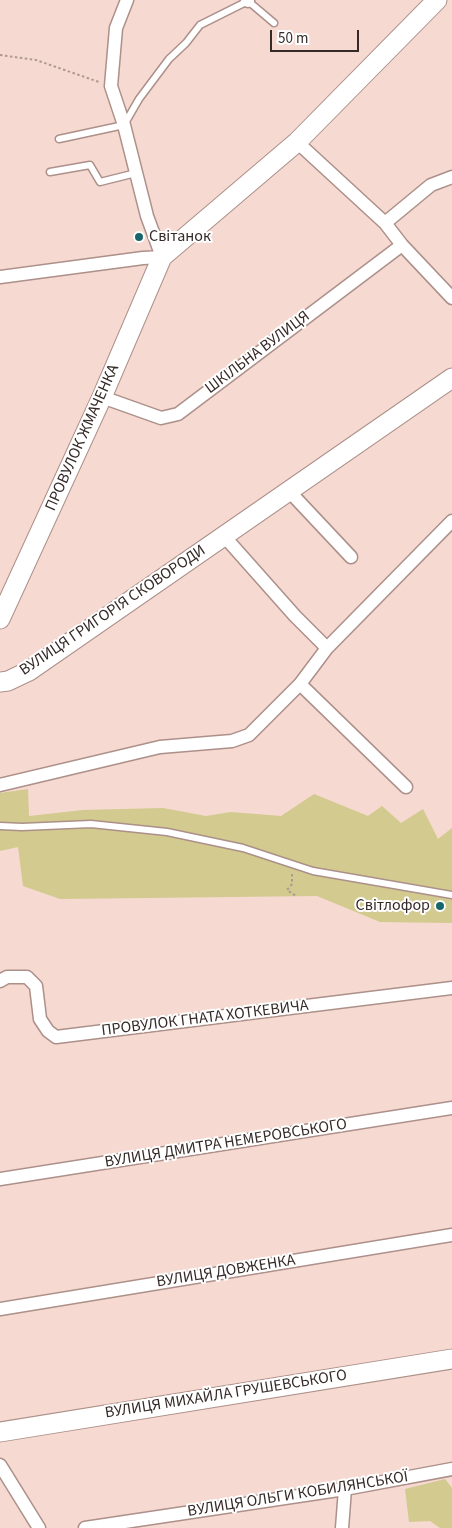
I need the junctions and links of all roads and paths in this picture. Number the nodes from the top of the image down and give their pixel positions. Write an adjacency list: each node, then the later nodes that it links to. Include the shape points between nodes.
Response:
1 (127, 0): 6 (street, via 116,28)
2 (248, 0): 4 (lane); 7 (lane, via 200,25 164,66)
3 (437, 0): 9 (street)
4 (274, 22)
5 (0, 55): 6 (path, via 36,60)
6 (111, 86): 7 (street)
7 (124, 125): 8 (lane); 11 (street)
8 (59, 138)
9 (297, 142): 13 (street); 15 (street)
10 (50, 172): 11 (lane, via 90,165 100,182)
11 (136, 173): 15 (street)
12 (452, 177): 13 (street, via 431,186)
13 (385, 223): 14 (street)
14 (402, 245): 17 (street); 19 (street, ШКІЛЬНА ВУЛИЦЯ, via 178,414 161,418)
15 (162, 257): 16 (street); 19 (street, ПРОВУЛОК ЖМАЧЕНКА)
16 (0, 278)
17 (452, 298)
18 (452, 378): 20 (street, ВУЛИЦЯ ГРИГОРІЯ СКОВОРОДИ)
19 (102, 397): 24 (street, ПРОВУЛОК ЖМАЧЕНКА)
20 (289, 491): 22 (street, ВУЛИЦЯ ГРИГОРІЯ СКОВОРОДИ); 23 (street)
21 (452, 521): 25 (street)
22 (224, 536): 25 (street, ВУЛИЦЯ ГРИГОРІЯ СКОВОРОДИ); 26 (street, ВУЛИЦЯ ГРИГОРІЯ СКОВОРОДИ, via 30,671)
23 (351, 557)
24 (0, 619)
25 (328, 648): 27 (street)
26 (0, 682)
27 (300, 684): 28 (street, via 249,735 232,741 160,747); 29 (street)
28 (0, 785)
29 (406, 787)
30 (0, 826): 31 (lane, via 91,824 167,832 243,848)
31 (293, 864): 32 (lane, via 313,871); 33 (path, via 292,884 287,890)
32 (452, 895)
33 (296, 896)
34 (0, 981): 35 (street, ПРОВУЛОК ГНАТА ХОТКЕВИЧА, via 7,977 27,977 36,986 40,1019 56,1037)
35 (452, 988)
36 (452, 1108): 37 (street, ВУЛИЦЯ ДМИТРА НЕМЕРОВСЬКОГО)
37 (0, 1179)
38 (452, 1235): 39 (street, ВУЛИЦЯ ДОВЖЕНКА)
39 (0, 1309)
40 (452, 1359): 41 (street, ВУЛИЦЯ МИХАЙЛА ГРУШЕВСЬКОГО)
41 (0, 1432)
42 (0, 1465): 45 (street)
43 (452, 1470): 44 (street, ВУЛИЦЯ ОЛЬГИ КОБИЛЯНСЬКОЇ)
44 (345, 1489): 46 (street, ВУЛИЦЯ ОЛЬГИ КОБИЛЯНСЬКОЇ); 47 (street)
45 (39, 1528)
46 (85, 1528)
47 (342, 1528)

